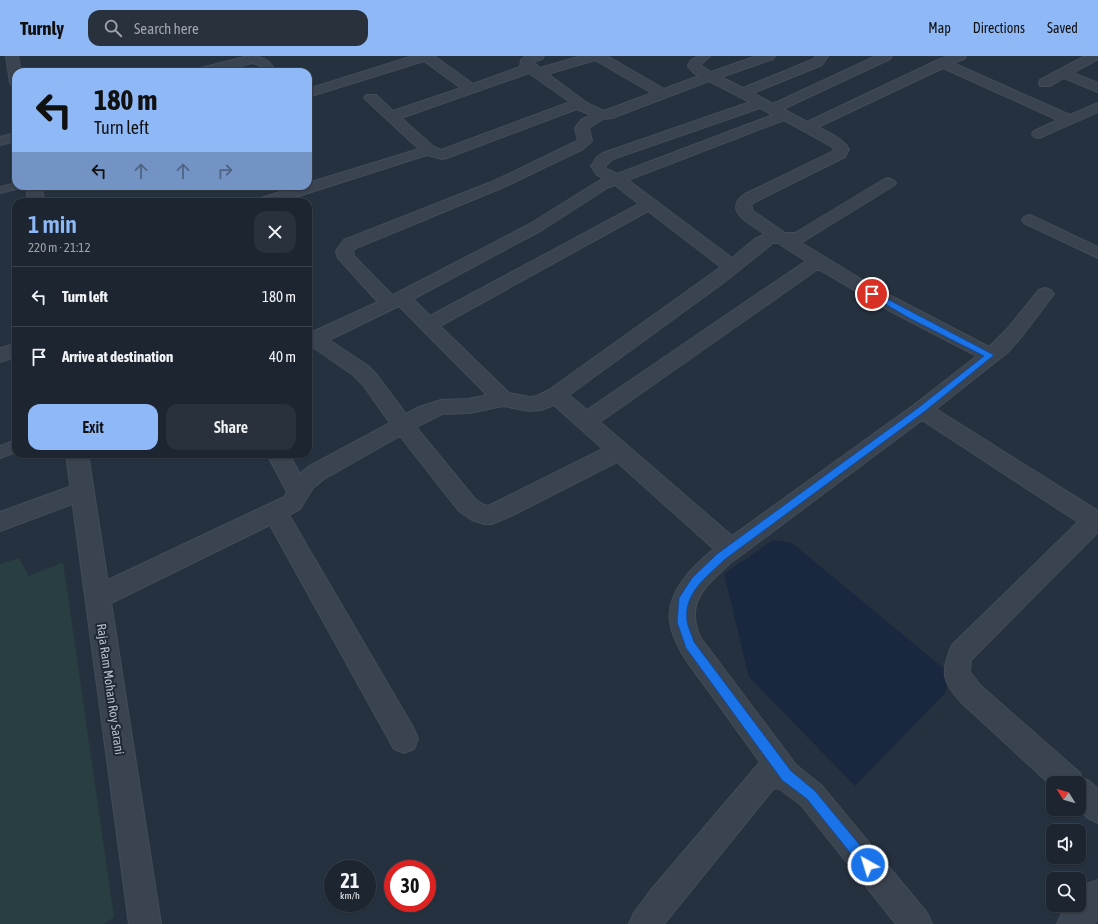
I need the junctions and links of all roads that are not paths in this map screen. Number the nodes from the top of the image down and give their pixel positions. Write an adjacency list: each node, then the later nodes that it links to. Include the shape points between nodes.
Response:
1 (12, 56): 14 (street)
2 (538, 56): 13 (street, via 527,60)
3 (594, 56): 18 (street)
4 (598, 56): 26 (street)
5 (704, 56): 20 (street, via 695,62 694,66)
6 (769, 56): 20 (street)
7 (886, 56): 19 (street)
8 (960, 56): 12 (street)
9 (258, 58): 15 (street); 16 (street, via 264,61)
10 (820, 59): 19 (street); 25 (street)
11 (1094, 59): 17 (street)
12 (942, 64): 33 (street); 34 (street)
13 (527, 65): 18 (street); 23 (street, via 527,69 521,72)
14 (14, 68)
15 (217, 68)
16 (268, 68)
17 (1063, 73): 21 (street); 22 (street)
18 (538, 74): 28 (street)
19 (844, 75): 30 (street)
20 (710, 76): 25 (street); 26 (street)
21 (1045, 83)
22 (1098, 88)
23 (471, 89): 24 (street, via 426,56); 32 (street)
24 (312, 92)
25 (742, 93): 30 (street)
26 (663, 94): 31 (street, via 614,113)
27 (371, 98): 32 (street)
28 (582, 104): 31 (street); 38 (street, via 442,155)
29 (1098, 107): 33 (street)
30 (773, 109): 34 (street); 39 (street); 39 (street, via 608,156 598,166 602,172)
31 (600, 115): 53 (street, via 582,128 585,141 578,146 498,184 350,244 344,251 346,258)
32 (392, 116): 38 (street)
33 (1070, 120): 35 (street)
34 (807, 127): 48 (street, via 836,143 842,149 840,154 743,202 743,209 747,214)
35 (1039, 134)
36 (12, 138): 37 (street)
37 (0, 141)
38 (429, 150): 42 (street)
39 (616, 179): 46 (street); 53 (street, via 592,191 536,227)
40 (888, 183): 48 (street, via 798,238)
41 (12, 187): 43 (lane)
42 (312, 187)
43 (0, 190)
44 (302, 190): 45 (street)
45 (277, 198)
46 (650, 204): 51 (street); 54 (street)
47 (1030, 220): 49 (street)
48 (780, 238): 50 (street); 51 (street, via 769,238)
49 (1098, 253)
50 (817, 261): 59 (street, via 911,316); 63 (street)
51 (732, 267): 60 (street)
52 (1045, 294): 59 (street, via 1015,332)
53 (395, 301): 54 (street); 55 (street)
54 (428, 325): 61 (street)
55 (312, 340)
56 (312, 341): 64 (street, via 360,370)
57 (12, 351): 58 (street)
58 (0, 355)
59 (990, 355): 62 (street)
60 (556, 394): 61 (street, via 540,403 529,404); 63 (street)
61 (503, 399): 64 (street, via 469,406 441,407)
62 (921, 410): 74 (street); 75 (street)
63 (586, 421): 66 (street)
64 (402, 424): 66 (street, via 467,505 478,515 489,516 503,510); 71 (street, via 316,473 305,482)
65 (12, 448): 67 (lane)
66 (619, 451): 75 (street)
67 (0, 452)
68 (78, 458): 70 (street, Raja Ram Mohan Roy Sarani)
69 (280, 458): 71 (street)
70 (83, 492): 73 (street); 76 (street, Raja Ram Mohan Roy Sarani)
71 (299, 493): 72 (street, via 292,503)
72 (276, 512): 76 (street); 77 (street)
73 (0, 522)
74 (1096, 522): 79 (street, via 960,653 955,667 959,681 972,696)
75 (731, 550): 78 (street, via 695,581 684,598 682,622 690,644)
76 (98, 597): 83 (street, Raja Ram Mohan Roy Sarani)
77 (404, 739)
78 (786, 775): 84 (street, via 768,773); 85 (street, via 811,795)
79 (1062, 776)
80 (1086, 797): 81 (street)
81 (1098, 808)
82 (1098, 895): 86 (street)
83 (145, 924)
84 (645, 924)
85 (916, 924)
86 (1073, 924)

